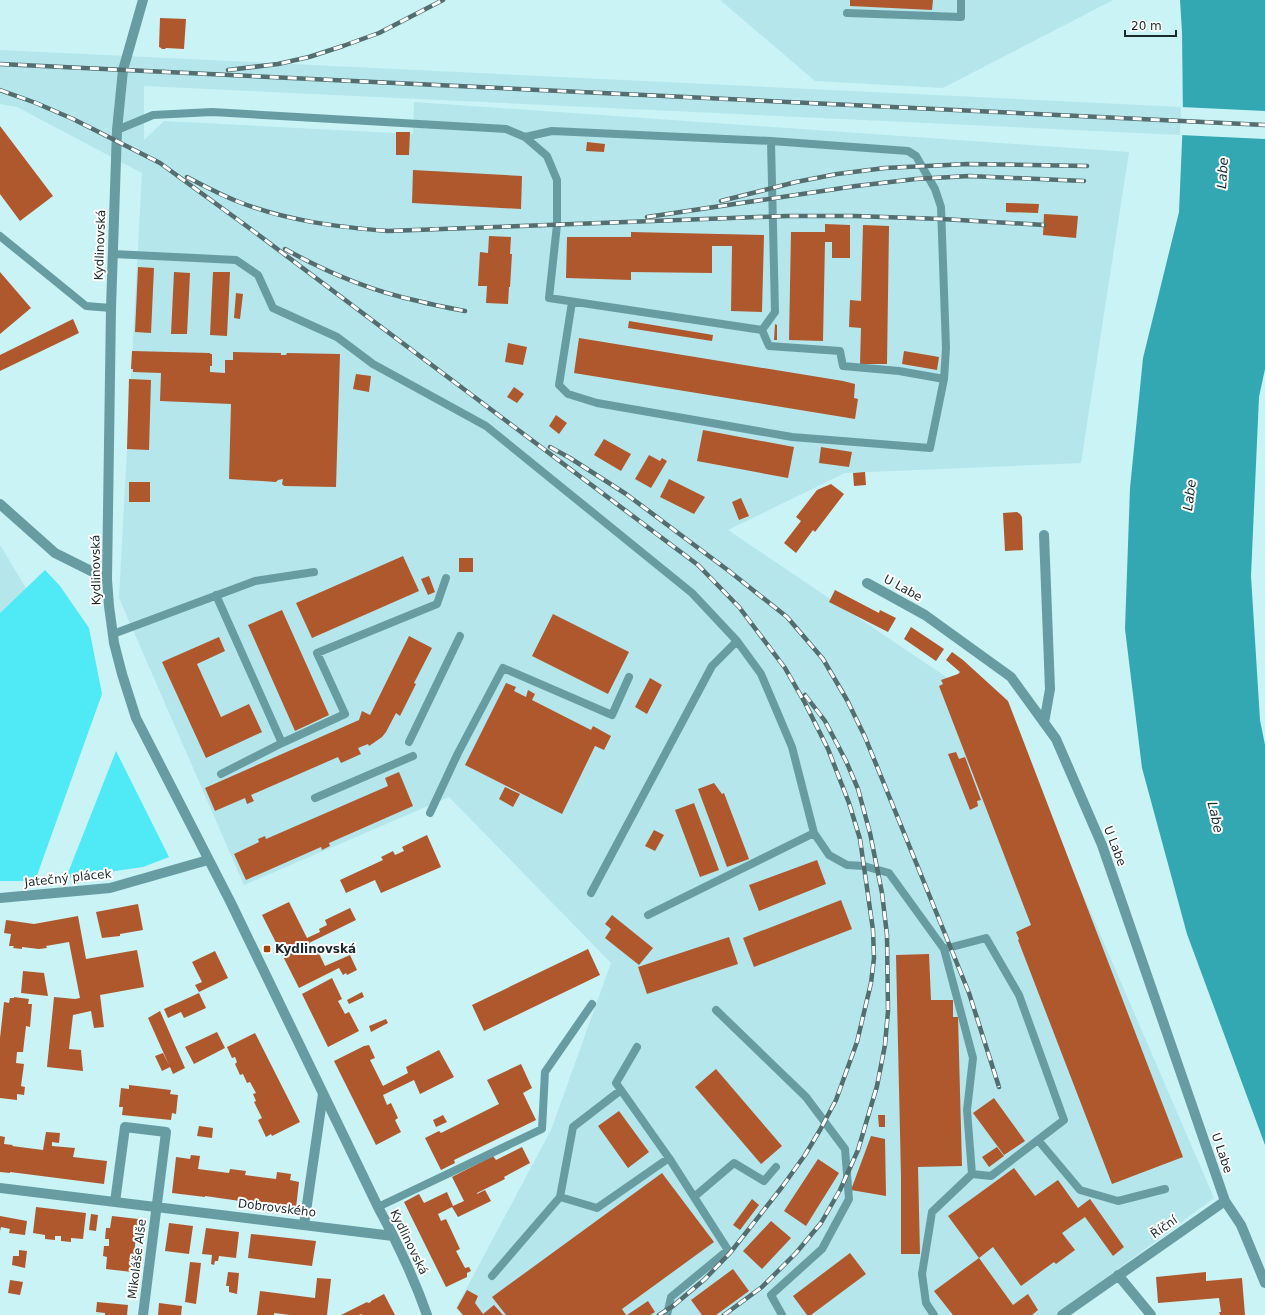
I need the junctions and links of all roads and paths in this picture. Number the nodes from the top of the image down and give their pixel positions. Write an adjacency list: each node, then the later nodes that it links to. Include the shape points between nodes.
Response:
1 (143, 0): 4 (street, Kydlinovská, via 123,70)
2 (961, 0): 3 (lane, via 961,18)
3 (847, 13)
4 (117, 130): 5 (lane, via 153,115 212,112 506,129); 8 (street, Kydlinovská)
5 (525, 138): 6 (lane, via 552,131); 9 (lane, via 547,156 557,180 557,225 549,298)
6 (771, 142): 11 (lane, via 774,312); 12 (lane, via 908,151 916,156 935,189 941,207 946,348)
7 (0, 236): 10 (lane, via 86,306)
8 (113, 254): 10 (street, Kydlinovská); 22 (lane, via 236,260 258,275 273,308 337,337 373,364 486,426 692,593)
9 (572, 302): 11 (lane); 12 (lane, via 559,385 568,394 597,403 792,437 930,448)
10 (111, 308): 17 (street, Kydlinovská)
11 (762, 330): 12 (lane, via 768,346 840,350 843,366 899,371)
12 (944, 379)
13 (0, 504): 17 (street, via 55,553)
14 (1044, 535): 24 (street, via 1050,689)
15 (314, 572): 19 (lane, via 255,581)
16 (446, 578): 26 (lane, via 437,604 317,653 345,714)
17 (107, 579): 20 (street, Kydlinovská)
18 (867, 583): 24 (street, U Labe, via 925,615 1011,677)
19 (216, 595): 20 (lane); 26 (lane)
20 (113, 634): 32 (street, Kydlinovská, via 136,718)
21 (460, 636): 25 (lane)
22 (737, 641): 31 (lane, via 761,674 792,747); 33 (lane, via 712,666)
23 (630, 677): 30 (lane, via 612,715 503,668)
24 (1044, 723): 50 (street, U Labe, via 1056,739 1102,845)
25 (409, 742)
26 (282, 743): 28 (lane)
27 (413, 756): 29 (lane)
28 (221, 774)
29 (315, 798)
30 (430, 813)
31 (814, 833): 35 (lane); 36 (lane, via 829,855 835,859 847,865 864,866 889,873)
32 (208, 860): 34 (street, Jatečný plácek, via 110,888); 41 (street, Kydlinovská)
33 (591, 893)
34 (0, 898)
35 (648, 915)
36 (944, 950): 42 (lane, via 986,938 1019,995 1064,1120); 45 (lane, via 973,1058 967,1110)
37 (592, 1004): 53 (lane, via 545,1072 542,1129)
38 (716, 1010): 62 (lane, via 806,1096 845,1149 849,1199 822,1249 771,1295)
39 (638, 1047): 40 (lane, via 616,1083)
40 (621, 1090): 43 (lane); 48 (lane, via 573,1127)
41 (323, 1094): 53 (street, Kydlinovská); 54 (street)
42 (1038, 1140): 45 (lane, via 991,1176); 47 (lane, via 1080,1190 1118,1202)
43 (669, 1158): 48 (lane, via 597,1208); 49 (lane)
44 (776, 1167): 49 (lane, via 764,1181 734,1162)
45 (972, 1174): 63 (lane, via 932,1212 922,1274 926,1303)
46 (0, 1188): 51 (street, Dobrovského)
47 (1165, 1189)
48 (560, 1197): 57 (lane)
49 (694, 1197): 61 (lane, via 728,1250 671,1297)
50 (1224, 1201): 56 (street, Říční); 58 (street, U Labe, via 1241,1225)
51 (115, 1202): 52 (street, Dobrovského); 52 (street, via 125,1127 166,1132)
52 (157, 1207): 54 (street, Dobrovského); 59 (street, Mikoláše Alše)
53 (378, 1208): 55 (street, Kydlinovská)
54 (304, 1225): 55 (street, Dobrovského)
55 (393, 1236): 60 (street, Kydlinovská)
56 (1118, 1275): 64 (street, Říční); 65 (street)
57 (492, 1276)
58 (1265, 1283)
59 (143, 1315)
60 (427, 1315)
61 (667, 1315)
62 (782, 1315)
63 (934, 1315)
64 (1062, 1315)
65 (1151, 1315)

